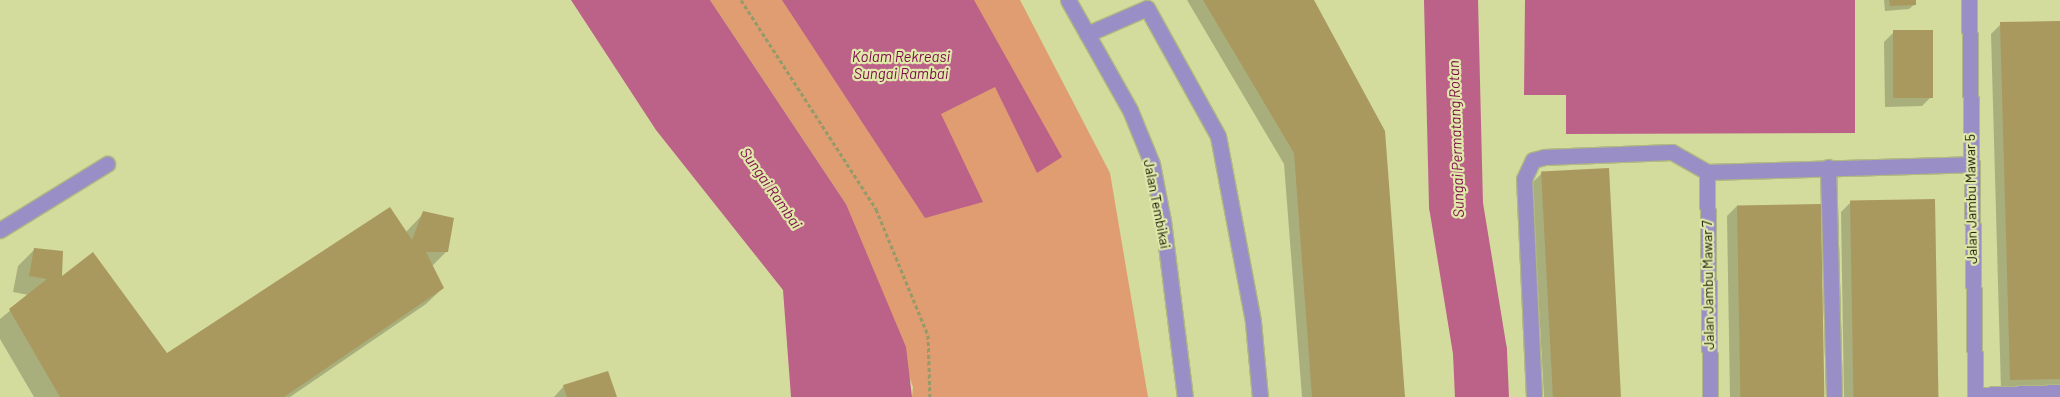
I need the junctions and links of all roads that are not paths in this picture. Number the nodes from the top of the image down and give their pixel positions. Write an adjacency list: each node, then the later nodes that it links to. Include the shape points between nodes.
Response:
1 (1068, 0): 4 (street, Jalan Tembikai)
2 (1969, 0): 6 (street, Jalan Jambu Mawar 5)
3 (1145, 4): 4 (street); 13 (street, via 1218,136 1252,322)
4 (1087, 34): 12 (street, Jalan Tembikai, via 1130,110 1152,164 1163,221)
5 (108, 164): 9 (street)
6 (1971, 164): 7 (street); 11 (street, Jalan Jambu Mawar 5)
7 (1828, 167): 8 (street); 16 (street)
8 (1707, 172): 14 (street, via 1672,152 1544,156 1533,160 1524,179); 15 (street, Jalan Jambu Mawar 7)
9 (0, 230)
10 (2060, 392): 11 (street)
11 (1975, 396)
12 (1185, 397)
13 (1260, 397)
14 (1534, 397)
15 (1710, 397)
16 (1834, 397)

